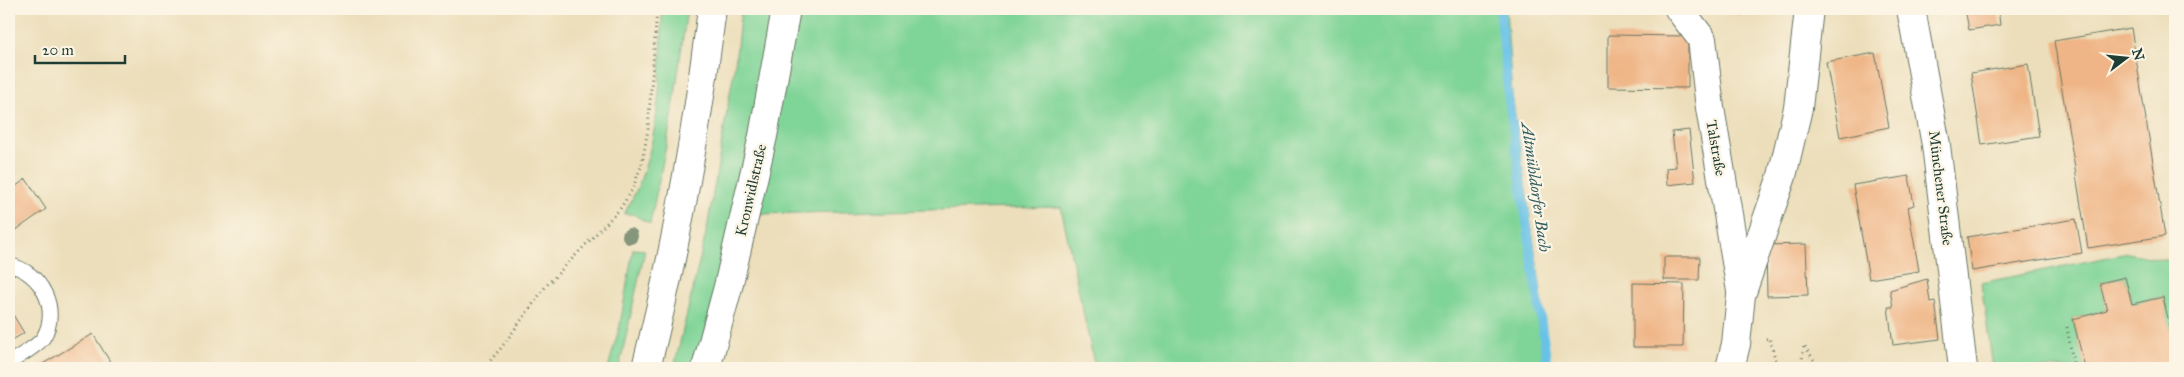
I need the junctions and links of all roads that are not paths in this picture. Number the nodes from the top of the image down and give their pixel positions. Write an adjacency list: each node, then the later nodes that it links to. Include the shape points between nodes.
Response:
1 (712, 9): 9 (street, via 687,186)
2 (786, 9): 10 (street, Kronwidlstraße, via 763,136)
3 (1679, 9): 7 (street, Talstraße, via 1702,39)
4 (1809, 9): 7 (street, Talstraße, via 1798,108 1782,176)
5 (1911, 9): 12 (street, Münchener Straße, via 1936,145)
6 (9, 265): 8 (lane, via 30,276 43,289 49,303 50,322 43,340)
7 (1741, 295): 11 (street, Talstraße)
8 (9, 364)
9 (646, 368)
10 (706, 368)
11 (1730, 368)
12 (1963, 368)

